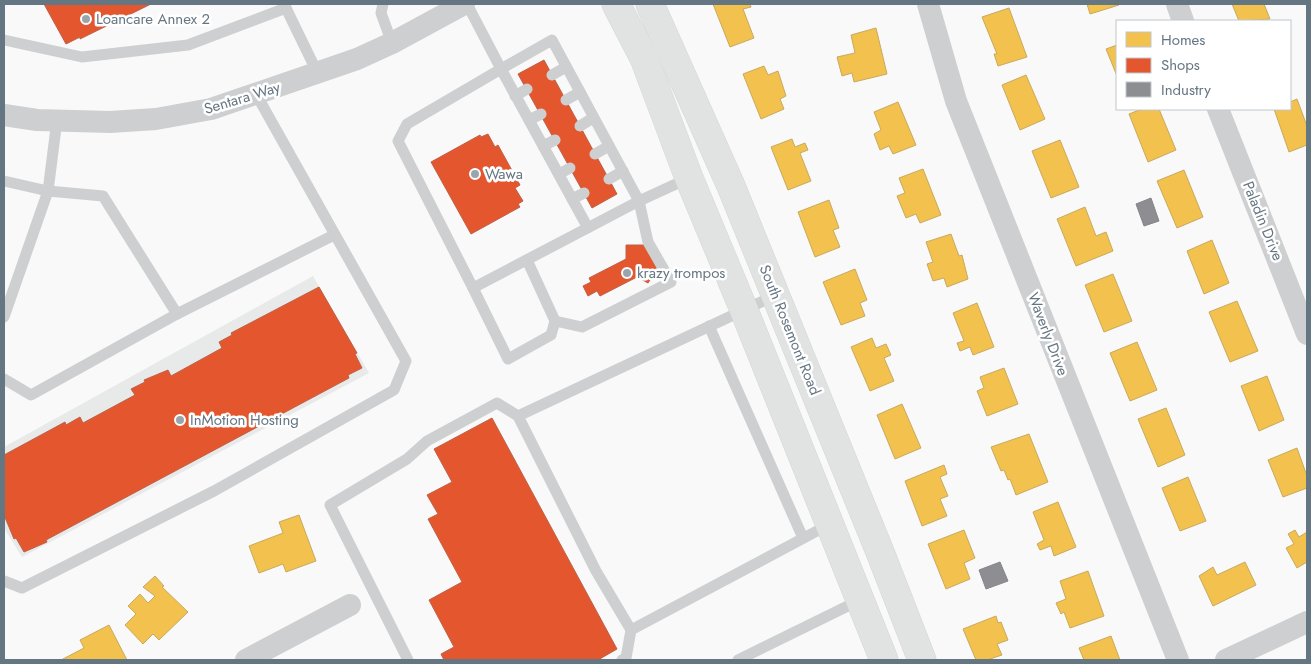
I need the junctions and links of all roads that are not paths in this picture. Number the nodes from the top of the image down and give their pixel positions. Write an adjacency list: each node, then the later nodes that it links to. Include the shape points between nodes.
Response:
1 (383, 4): 10 (lane, via 381,13)
2 (466, 4): 10 (street, Sentara Way); 12 (lane)
3 (616, 4): 34 (main road, via 644,58)
4 (650, 4): 45 (main road, South Rosemont Road, via 728,177)
5 (928, 4): 67 (street, Waverly Drive, via 956,101)
6 (1177, 4): 8 (street)
7 (285, 6): 9 (lane, via 188,45 82,57); 13 (lane)
8 (1183, 20)
9 (4, 40)
10 (392, 43): 13 (street, Sentara Way)
11 (566, 67): 12 (lane, via 552,40); 14 (lane); 16 (lane)
12 (501, 69): 18 (lane); 44 (lane, via 407,124 398,142)
13 (318, 74): 17 (street, Sentara Way)
14 (552, 75)
15 (527, 89): 18 (lane)
16 (580, 92): 19 (lane); 23 (lane)
17 (256, 94): 24 (street, Sentara Way, via 211,109 156,119 110,122); 42 (lane)
18 (516, 96): 25 (lane)
19 (566, 100)
20 (1218, 110): 51 (street, Paladin Drive)
21 (541, 114): 25 (lane)
22 (4, 115): 24 (street, Sentara Way)
23 (594, 118): 26 (lane); 29 (lane)
24 (57, 120): 37 (lane)
25 (529, 120): 28 (lane)
26 (580, 126)
27 (554, 140): 28 (lane)
28 (543, 146): 33 (lane)
29 (609, 146): 30 (lane); 32 (lane)
30 (595, 154)
31 (570, 168): 33 (lane)
32 (623, 171): 35 (lane); 40 (lane)
33 (559, 174): 39 (lane)
34 (689, 178): 40 (lane); 46 (main road)
35 (609, 179)
36 (4, 181): 37 (lane)
37 (48, 191): 47 (lane, via 103,196); 48 (lane)
38 (584, 193): 39 (lane)
39 (572, 199): 41 (lane)
40 (639, 201): 41 (lane); 49 (lane, via 648,242 671,282 582,327)
41 (588, 228): 43 (lane)
42 (334, 235): 47 (lane); 56 (lane, via 406,361 394,390 214,491 22,588)
43 (527, 260): 44 (lane); 49 (lane)
44 (473, 288): 49 (lane, via 508,358 551,335)
45 (776, 295): 46 (lane); 66 (main road, South Rosemont Road)
46 (744, 310): 50 (lane); 54 (main road)
47 (177, 314): 52 (lane, via 31,395)
48 (4, 317)
49 (555, 321)
50 (709, 326): 53 (lane); 55 (lane)
51 (1307, 334)
52 (4, 379)
53 (518, 416): 60 (lane, via 596,571); 62 (lane, via 497,403 427,441 407,459 330,505)
54 (830, 524): 55 (lane); 57 (main road)
55 (803, 538): 60 (lane)
56 (4, 580)
57 (860, 600): 64 (lane); 65 (main road)
58 (350, 605): 61 (street)
59 (1307, 622): 68 (street)
60 (631, 630): 63 (lane, via 626,658)
61 (252, 659)
62 (408, 660)
63 (622, 660)
64 (738, 660)
65 (884, 660)
66 (922, 660)
67 (1178, 660)
68 (1226, 660)

